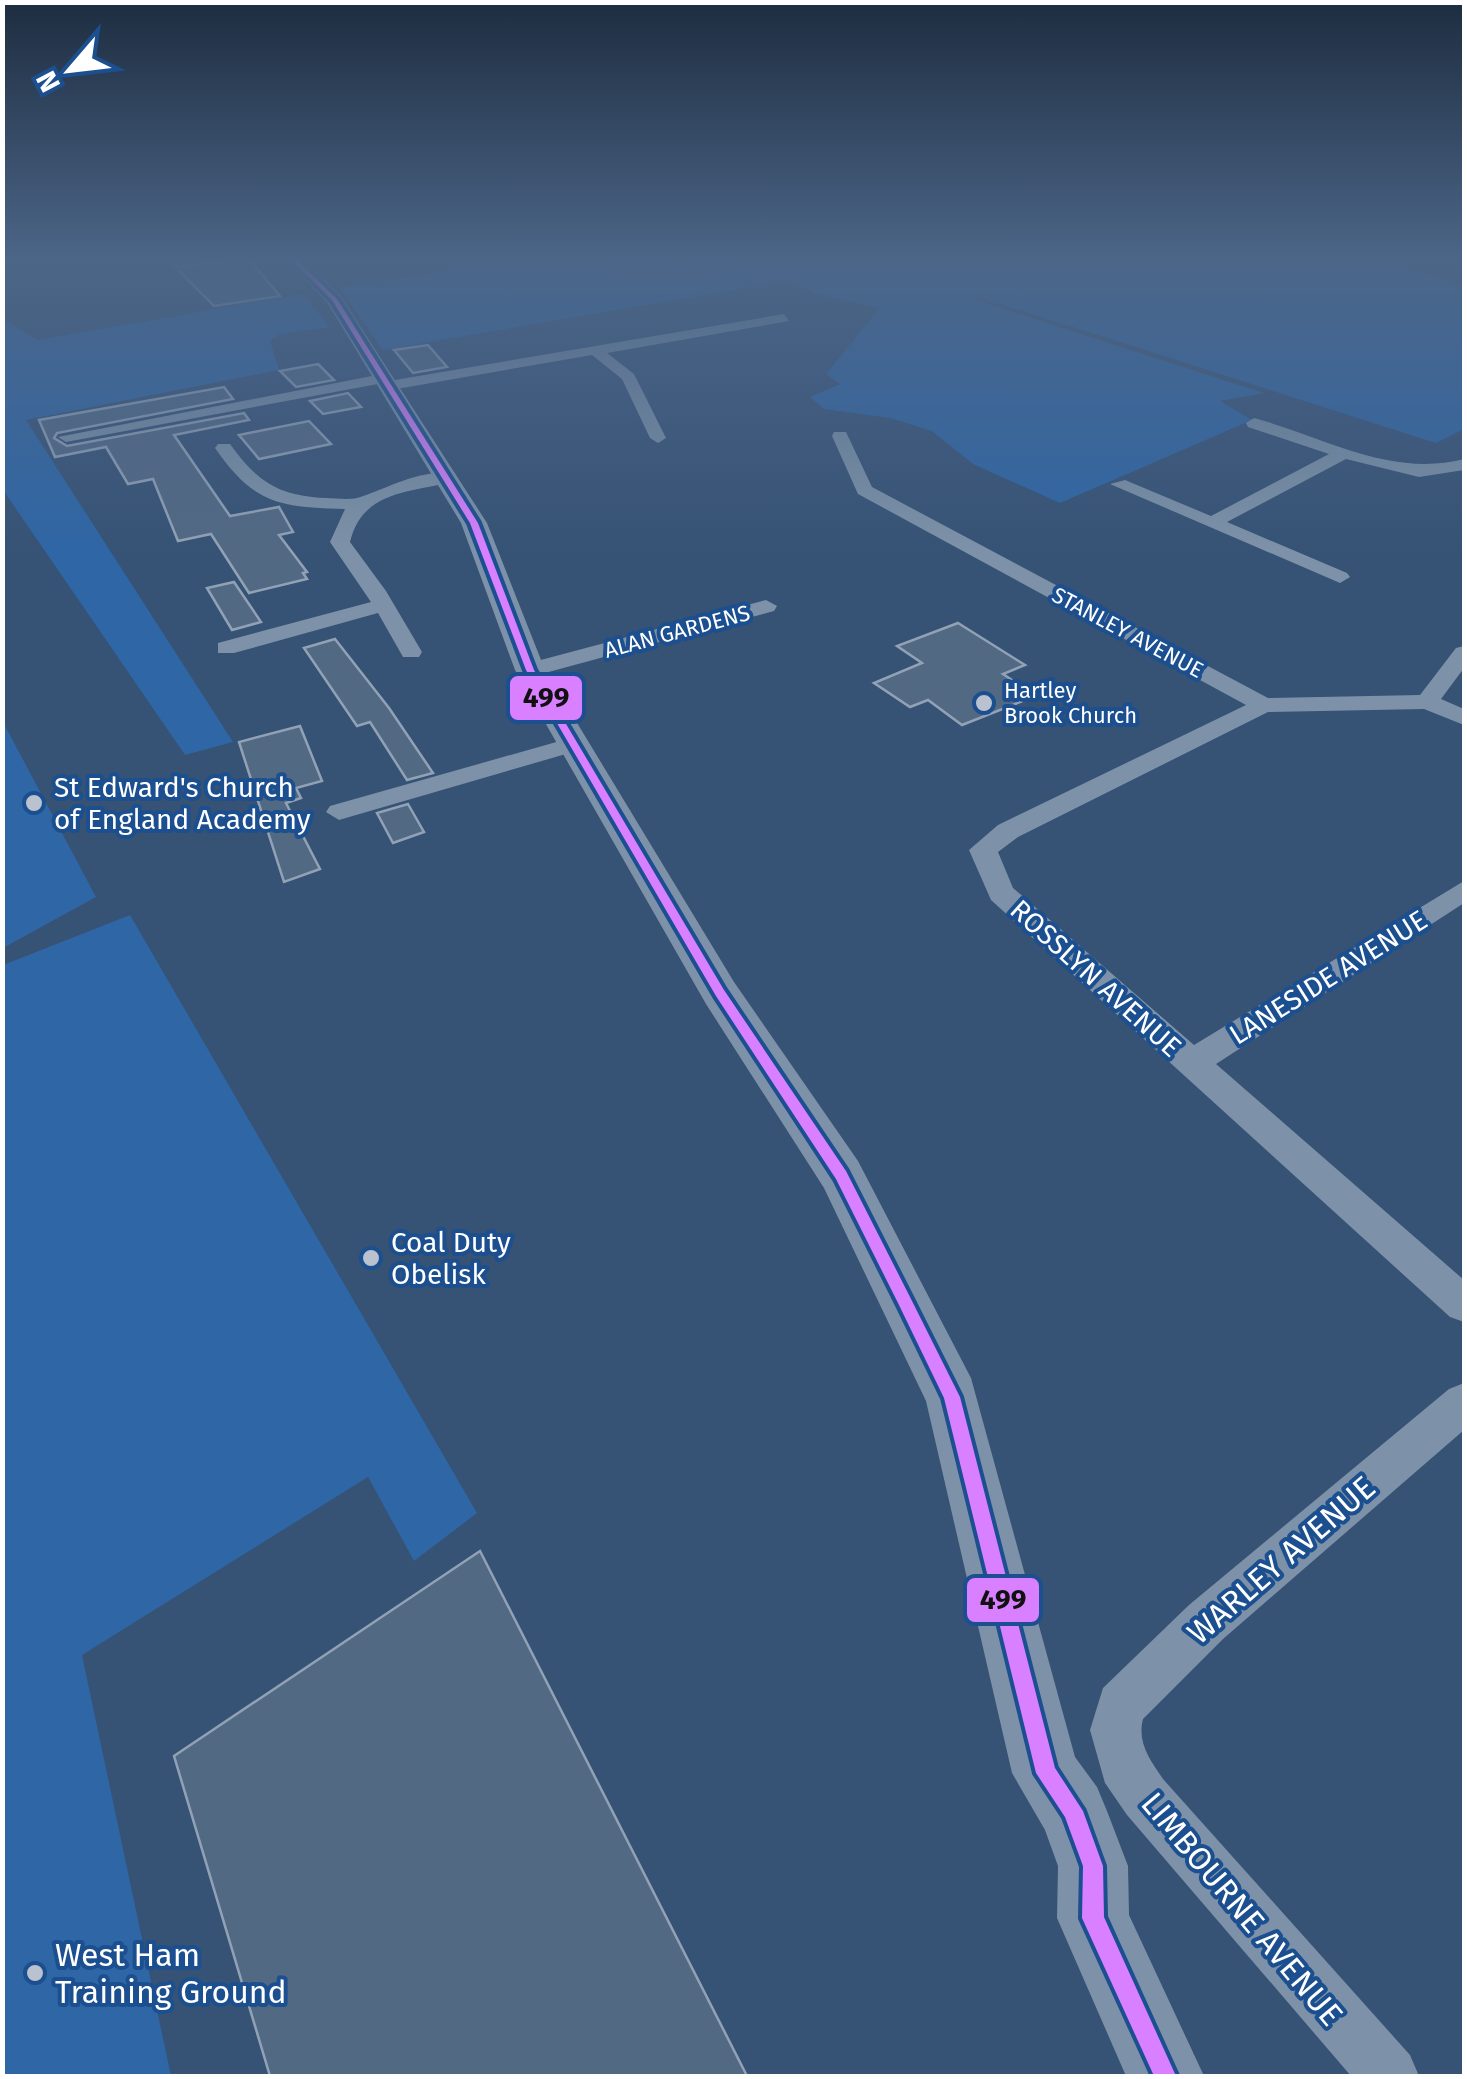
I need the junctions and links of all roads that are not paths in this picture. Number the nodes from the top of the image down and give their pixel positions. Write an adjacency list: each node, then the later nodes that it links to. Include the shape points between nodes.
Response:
1 (369, 357): 5 (street)
2 (549, 357): 5 (street)
3 (605, 357): 11 (street, via 629,377)
4 (257, 376): 6 (street)
5 (384, 382): 6 (street); 15 (street)
6 (272, 400): 7 (street); 10 (street)
7 (289, 420)
8 (1254, 423): 13 (street)
9 (840, 436): 27 (street, STANLEY AVENUE, via 864,490)
10 (66, 437)
11 (658, 438)
12 (224, 448): 17 (street, via 262,495)
13 (1344, 453): 14 (street, via 1404,472 1440,475); 18 (street)
14 (1464, 464)
15 (447, 478): 17 (street, via 367,496); 25 (street, via 474,524)
16 (1120, 484): 18 (street)
17 (358, 504): 20 (street, via 340,542)
18 (1213, 522): 19 (street)
19 (1340, 576)
20 (383, 604): 22 (street); 23 (street)
21 (766, 606): 25 (street, ALAN GARDENS)
22 (226, 648)
23 (410, 652)
24 (1464, 654): 26 (street)
25 (530, 670): 29 (street)
26 (1427, 702): 27 (street, STANLEY AVENUE); 28 (street, STANLEY AVENUE)
27 (1264, 705): 32 (street, ROSSLYN AVENUE, via 1008,831 983,850 1002,894)
28 (1464, 718)
29 (574, 744): 30 (street); 36 (street, via 720,994 841,1174 952,1397 1046,1774 1073,1811 1093,1866 1093,1918)
30 (339, 812)
31 (1464, 890): 32 (street, LANESIDE AVENUE)
32 (1192, 1064): 33 (street, ROSSLYN AVENUE)
33 (1464, 1304)
34 (1464, 1403): 35 (street, WARLEY AVENUE, via 1206,1622 1121,1706)
35 (1116, 1730): 37 (street, LIMBOURNE AVENUE, via 1123,1766 1144,1797)
36 (1165, 2076)
37 (1389, 2076)

